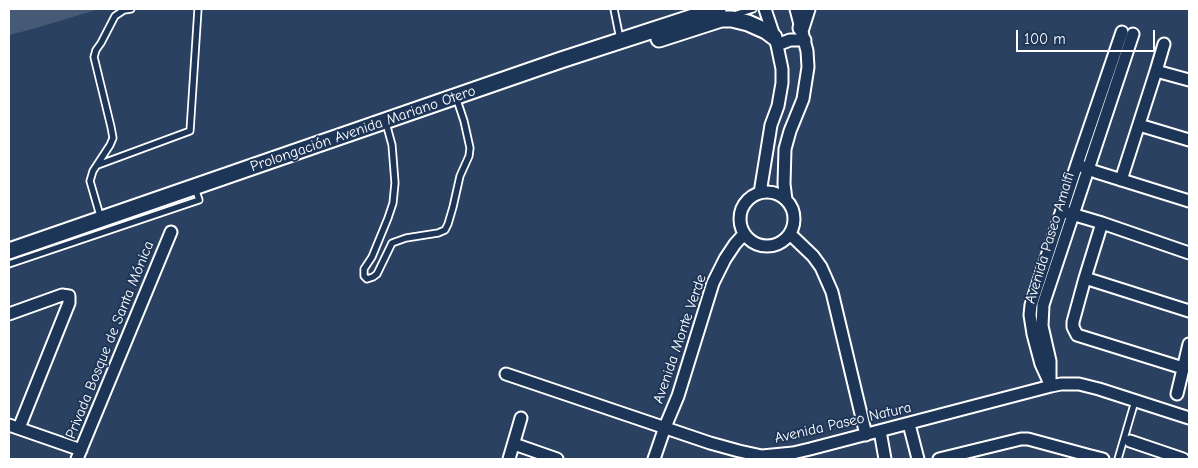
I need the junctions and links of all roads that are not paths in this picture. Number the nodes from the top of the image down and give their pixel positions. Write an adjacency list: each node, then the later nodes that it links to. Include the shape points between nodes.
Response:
1 (131, 9): 26 (lane, via 115,16 94,57 112,138)
2 (198, 9): 26 (lane, via 190,131)
3 (614, 9): 13 (lane)
4 (753, 9): 9 (lane)
5 (765, 9): 12 (street)
6 (796, 9): 11 (street)
7 (807, 9): 11 (street)
8 (692, 13): 9 (street, Prolongación Avenida Mariano Otero); 13 (street, Prolongación Avenida Mariano Otero)
9 (719, 14): 12 (street, via 766,31); 15 (street, via 599,59)
10 (1127, 33): 27 (street, Avenida Paseo Amalfi)
11 (803, 34): 12 (street, via 790,40); 20 (street, via 808,67)
12 (776, 41): 19 (street, via 782,70)
13 (620, 42): 15 (street, Prolongación Avenida Mariano Otero)
14 (1164, 44): 16 (street)
15 (561, 60): 18 (street, Prolongación Avenida Mariano Otero)
16 (1156, 70): 17 (street); 23 (street)
17 (1189, 80)
18 (456, 96): 21 (street, Prolongación Avenida Mariano Otero); 21 (lane, via 470,148 448,224 438,233 392,243 377,274 367,279 364,269 388,218 395,190 392,145)
19 (780, 99): 20 (street, via 789,105); 22 (street)
20 (801, 104): 24 (street)
21 (386, 121): 29 (street, Prolongación Avenida Mariano Otero)
22 (771, 125): 24 (street); 30 (street)
23 (1139, 125): 25 (street); 28 (street)
24 (790, 131): 31 (street, via 784,161)
25 (1189, 140)
26 (98, 165): 34 (lane, via 90,181)
27 (1082, 167): 28 (street); 33 (street, Avenida Paseo Amalfi)
28 (1121, 180): 32 (street)
29 (194, 186): 34 (street, Prolongación Avenida Mariano Otero); 41 (lane, via 199,200)
30 (760, 193): 31 (street, via 774,193); 37 (street, via 745,202 740,212)
31 (786, 200): 38 (street, via 794,214)
32 (1189, 202)
33 (1067, 213): 35 (street); 48 (street, Avenida Paseo Amalfi, via 1030,315 1041,364)
34 (101, 219): 39 (street, Prolongación Avenida Mariano Otero)
35 (1102, 223): 40 (street); 42 (street)
36 (171, 232): 60 (street, Privada Bosque de Santa Mónica)
37 (744, 234): 38 (street, via 747,239 767,247); 55 (street, Avenida Monte Verde, via 725,258 713,283 678,396)
38 (790, 234): 57 (street, via 821,267 832,292)
39 (9, 251)
40 (1189, 253)
41 (9, 264)
42 (1085, 278): 43 (street); 46 (street, via 1073,322 1077,335)
43 (1189, 311)
44 (9, 314): 54 (street, via 62,295 69,296 69,304)
45 (1189, 344): 46 (street)
46 (1183, 368): 49 (street)
47 (506, 374): 55 (street, Avenida Paseo Natura)
48 (1050, 386): 50 (street, Avenida Paseo Natura, via 1079,384); 53 (street, Avenida Paseo Natura)
49 (1177, 394)
50 (1136, 401): 52 (street, Avenida Paseo Natura); 73 (lane)
51 (521, 418): 59 (street)
52 (1189, 418)
53 (908, 424): 56 (street, Avenida Paseo Natura); 70 (street)
54 (14, 426): 60 (street)
55 (665, 427): 64 (street, Avenida Paseo Natura, via 739,451); 68 (street, Avenida Monte Verde)
56 (880, 431): 57 (street, Avenida Paseo Natura); 69 (street)
57 (866, 435): 62 (street, Avenida Paseo Natura)
58 (1130, 441): 61 (street)
59 (514, 444): 66 (street); 67 (street)
60 (79, 454)
61 (1152, 454): 74 (street)
62 (793, 456): 64 (street, Avenida Paseo Natura)
63 (966, 456): 65 (street, via 1028,439); 71 (street)
64 (780, 457)
65 (1086, 457): 72 (street)
66 (509, 459)
67 (557, 459)
68 (654, 459)
69 (885, 459)
70 (918, 459)
71 (939, 459)
72 (1103, 459)
73 (1118, 459)
74 (1183, 459)

